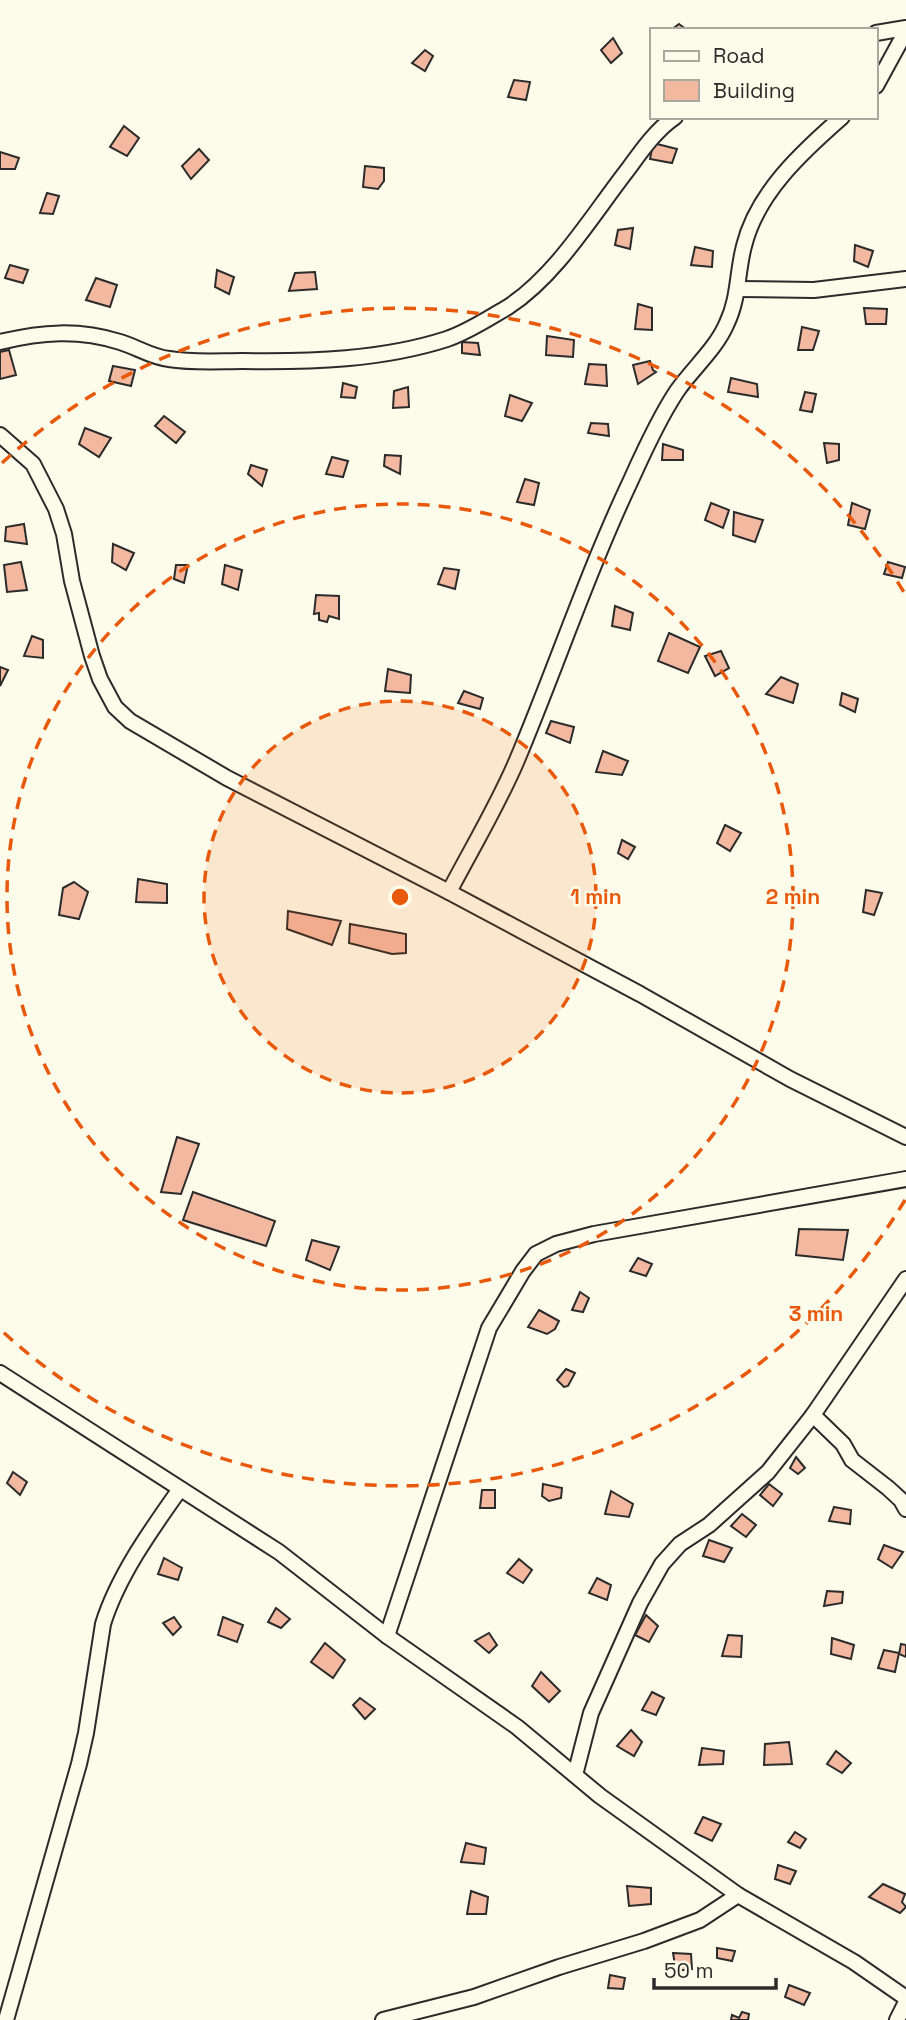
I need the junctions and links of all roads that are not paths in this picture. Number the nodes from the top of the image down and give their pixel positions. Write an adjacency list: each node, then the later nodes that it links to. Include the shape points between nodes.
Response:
1 (906, 30): 2 (street); 3 (street)
2 (878, 33)
3 (878, 82)
4 (673, 119): 8 (street, via 650,141 540,281 510,305 449,338 349,358 280,362 171,360 120,342 67,332)
5 (840, 119): 7 (street, via 775,184 756,212 743,247)
6 (906, 279): 7 (street, via 814,290)
7 (737, 289): 10 (street, via 720,338 677,391 631,478 516,761)
8 (0, 342)
9 (0, 435): 10 (street, via 33,464 55,509 92,656 115,706 153,736 227,778)
10 (449, 892): 11 (street, via 790,1079)
11 (906, 1137)
12 (906, 1180): 18 (street, via 594,1234 536,1254 489,1328)
13 (906, 1279): 15 (street)
14 (0, 1373): 16 (street)
15 (813, 1415): 17 (street, via 843,1444 852,1460); 19 (street, via 768,1472 662,1564 591,1713)
16 (180, 1489): 18 (street, via 279,1552); 22 (street, via 108,1608 79,1764)
17 (906, 1509)
18 (387, 1636): 19 (street, via 516,1727)
19 (575, 1775): 20 (street)
20 (738, 1895): 21 (street, via 854,1962); 23 (street, via 700,1920 645,1941 474,1997)
21 (906, 2000): 24 (street)
22 (6, 2020)
23 (383, 2020)
24 (897, 2020)

